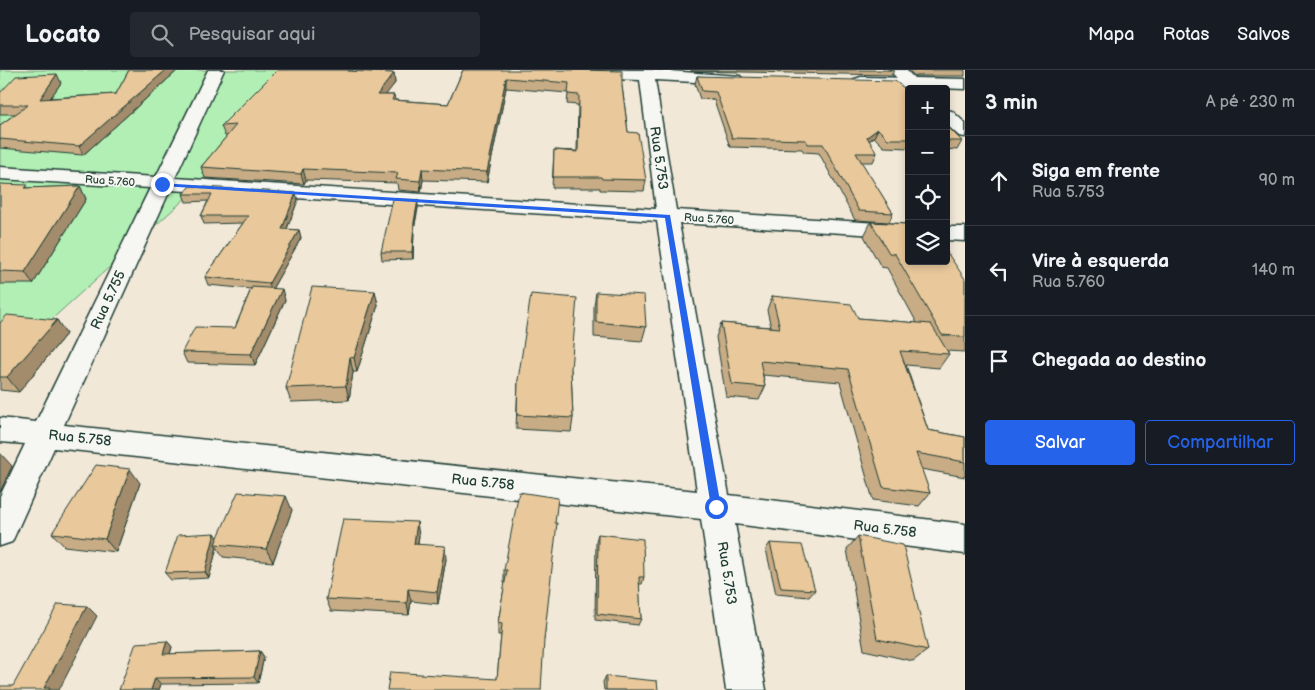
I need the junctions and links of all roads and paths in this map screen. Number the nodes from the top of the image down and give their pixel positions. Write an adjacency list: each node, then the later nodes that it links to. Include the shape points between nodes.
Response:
1 (216, 70): 14 (street, Rua 5.755)
2 (897, 70): 9 (street)
3 (567, 72): 4 (street)
4 (646, 72): 5 (street); 15 (street, Rua 5.753)
5 (747, 79)
6 (844, 82): 8 (street)
7 (965, 84): 10 (street)
8 (905, 85)
9 (914, 85)
10 (940, 85)
11 (950, 119): 12 (street)
12 (965, 132)
13 (0, 173): 14 (street, Rua 5.760)
14 (162, 184): 15 (street, Rua 5.760); 20 (street, Rua 5.755)
15 (667, 216): 16 (street, Rua 5.760); 21 (street, Rua 5.753)
16 (905, 231)
17 (950, 233): 18 (street)
18 (965, 234)
19 (0, 430): 20 (street, Rua 5.758)
20 (44, 434): 21 (street, Rua 5.758); 22 (street, Rua 5.755)
21 (716, 507): 23 (street, Rua 5.758); 24 (street, Rua 5.753)
22 (0, 531)
23 (965, 539)
24 (746, 690)

